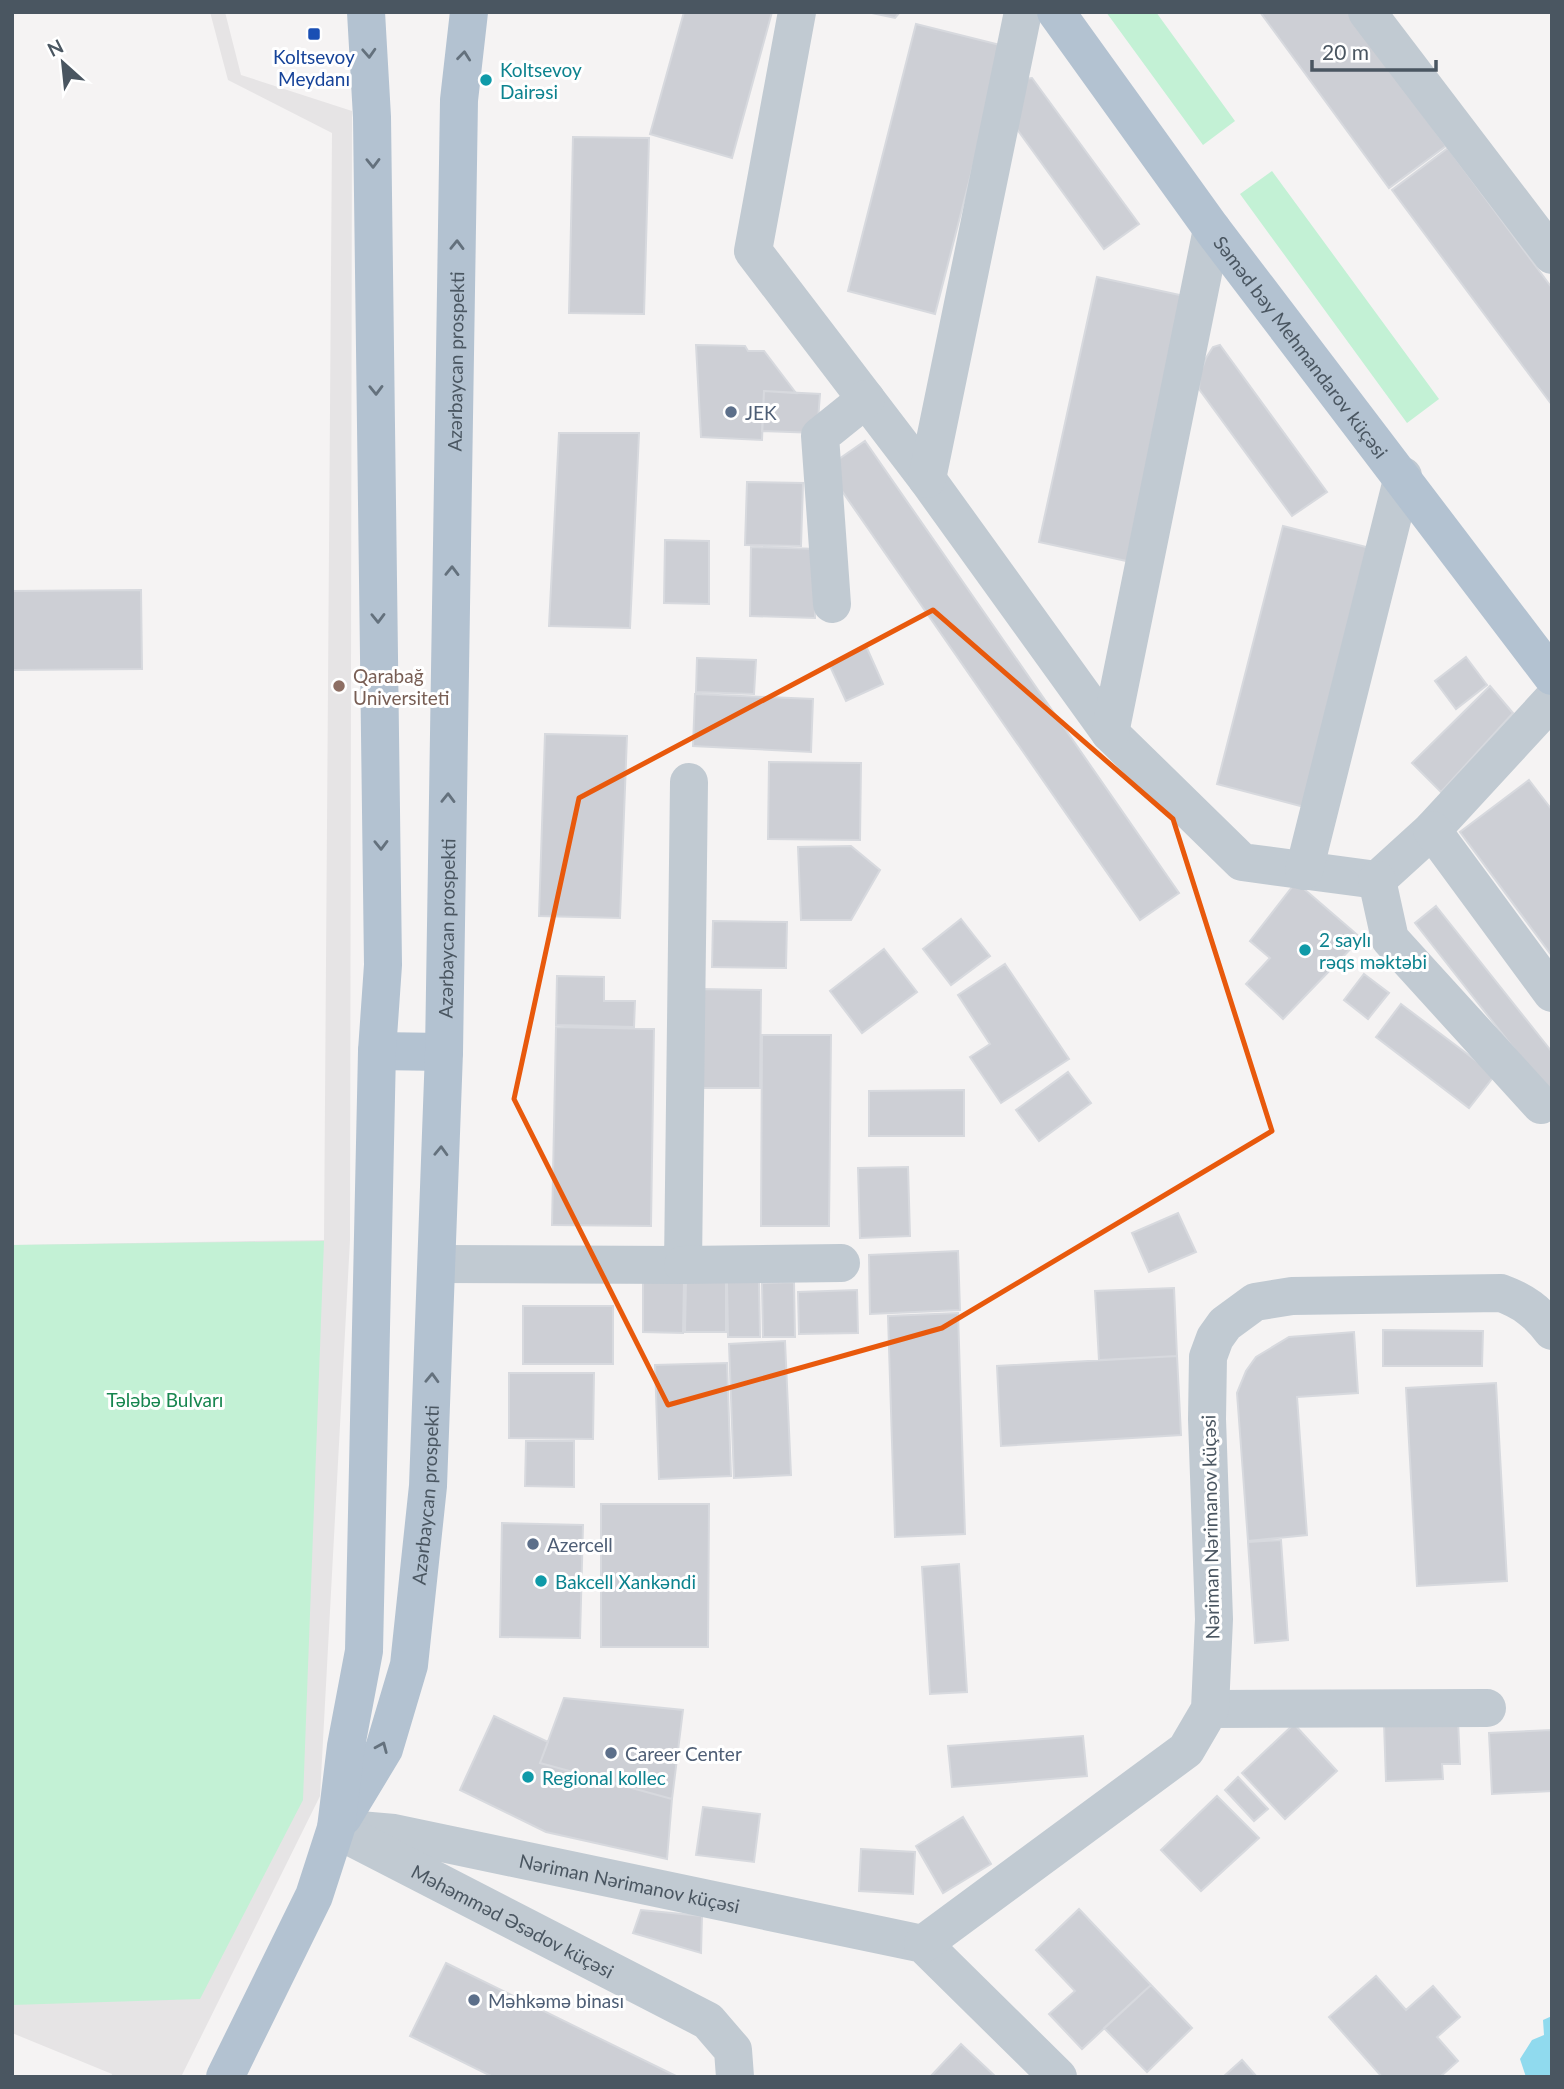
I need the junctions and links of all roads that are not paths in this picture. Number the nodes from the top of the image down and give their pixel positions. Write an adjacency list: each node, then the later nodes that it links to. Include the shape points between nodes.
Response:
1 (366, 12): 21 (main road, Azərbaycan prospekti, one-way to 21, via 372,117 382,923)
2 (469, 12): 22 (main road, Azərbaycan prospekti, one-way to 2, via 459,100)
3 (797, 12): 9 (street, via 752,251)
4 (1023, 12): 11 (street)
5 (1056, 12): 7 (main road, Səməd bəy Mehmandarov küçəsi)
6 (1367, 12): 8 (street)
7 (1212, 229): 10 (main road, Səməd bəy Mehmandarov küçəsi); 15 (street)
8 (1552, 255)
9 (866, 399): 11 (street); 12 (street, via 820,436)
10 (1403, 476): 13 (main road, Səməd bəy Mehmandarov küçəsi); 18 (street)
11 (927, 479): 15 (street)
12 (832, 604)
13 (1546, 656)
14 (1552, 700): 17 (street)
15 (1110, 733): 18 (street, via 1242,862)
16 (689, 782): 26 (street)
17 (1432, 830): 19 (street); 20 (street)
18 (1304, 872): 19 (street)
19 (1377, 880): 23 (street, via 1390,939)
20 (1552, 993)
21 (377, 1051): 22 (main road); 30 (main road, Azərbaycan prospekti, via 364,1651)
22 (444, 1052): 25 (main road, Azərbaycan prospekti, one-way to 22)
23 (1541, 1105)
24 (841, 1262): 26 (street)
25 (437, 1264): 26 (street); 30 (main road, Azərbaycan prospekti, one-way to 25, via 384,1749 409,1665 428,1486)
26 (683, 1265)
27 (1552, 1331): 29 (street, Nəriman Nərimanov küçəsi, via 1520,1300 1501,1293 1292,1296 1255,1302 1225,1324 1208,1357 1214,1619)
28 (1487, 1708): 29 (street)
29 (1210, 1709): 31 (street, Nəriman Nərimanov küçəsi, via 1186,1751)
30 (337, 1828): 31 (street, Nəriman Nərimanov küçəsi, via 394,1833); 32 (main road, Azərbaycan prospekti, via 314,1896); 33 (street, Məhəmməd Əsədov küçəsi, via 708,2021 733,2050)
31 (923, 1944): 34 (street)
32 (225, 2077)
33 (735, 2077)
34 (1058, 2077)

